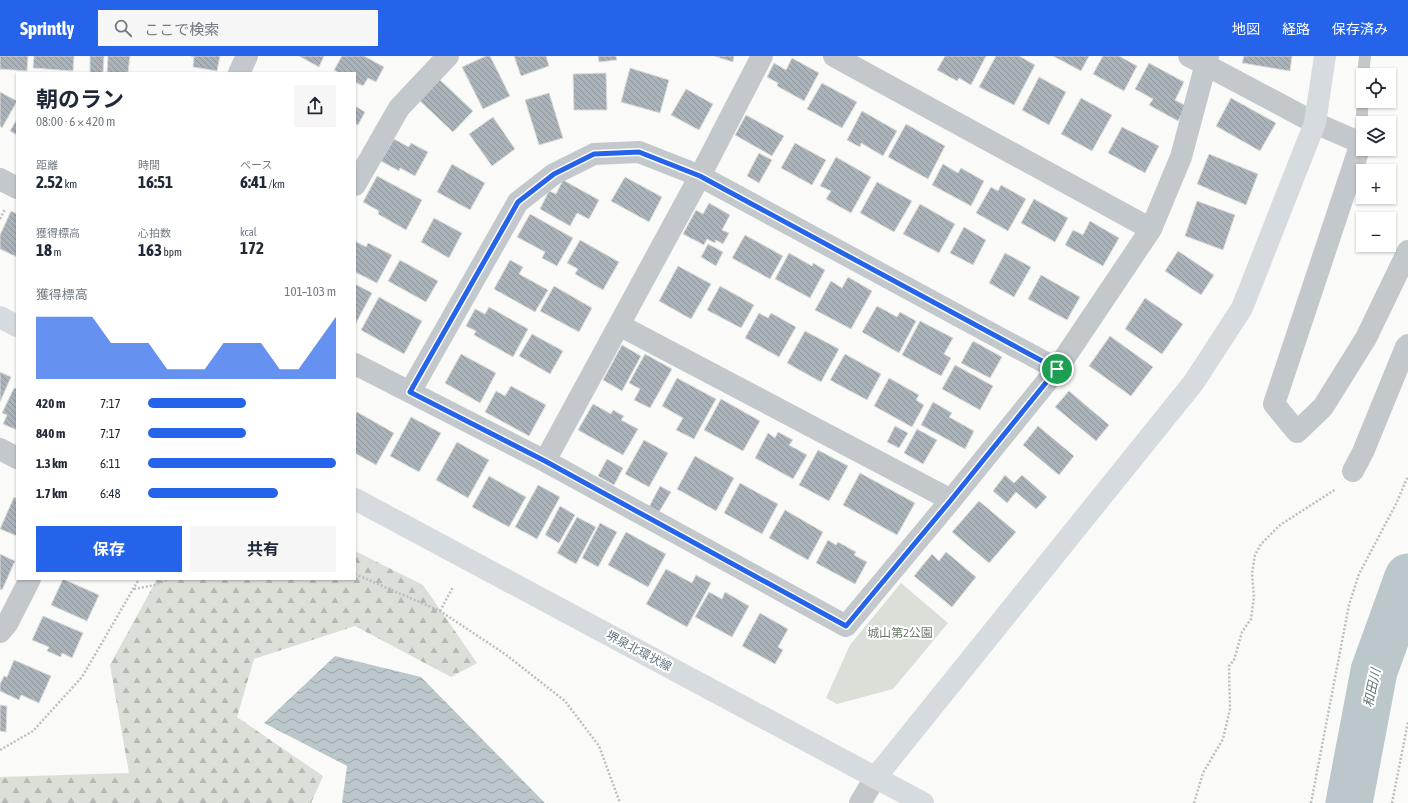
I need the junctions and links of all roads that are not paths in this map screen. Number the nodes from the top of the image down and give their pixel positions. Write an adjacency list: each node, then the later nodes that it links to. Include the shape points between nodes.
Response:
1 (247, 56): 9 (street)
2 (448, 56): 15 (street, via 399,108)
3 (762, 56): 13 (street)
4 (834, 56): 17 (street)
5 (1325, 56): 10 (street)
6 (1366, 56): 8 (lane)
7 (1201, 59): 10 (street); 17 (street, via 1181,156)
8 (1364, 68)
9 (239, 72)
10 (1314, 123): 11 (street); 34 (street, via 1242,308 1194,382)
11 (1356, 141)
12 (1357, 156): 18 (street, via 1274,404 1297,432 1323,407 1366,338)
13 (700, 176): 21 (street); 24 (street); 25 (street, via 639,152 594,154 554,174 518,202)
14 (0, 179): 16 (street)
15 (356, 183)
16 (16, 187)
17 (1151, 229): 24 (street)
18 (1408, 251)
19 (0, 317): 20 (street)
20 (16, 325)
21 (619, 325): 28 (street); 31 (street)
22 (1408, 345): 29 (street)
23 (356, 365): 25 (street)
24 (1057, 369): 31 (street)
25 (410, 392): 28 (street)
26 (0, 449): 27 (street)
27 (16, 457)
28 (545, 461): 31 (street, via 846,626)
29 (1353, 471)
30 (356, 500): 34 (street, 堺泉北環状線)
31 (951, 500)
32 (29, 580): 33 (street)
33 (2, 626)
34 (875, 778): 35 (street); 36 (street, 堺泉北環状線)
35 (860, 803)
36 (923, 803)

